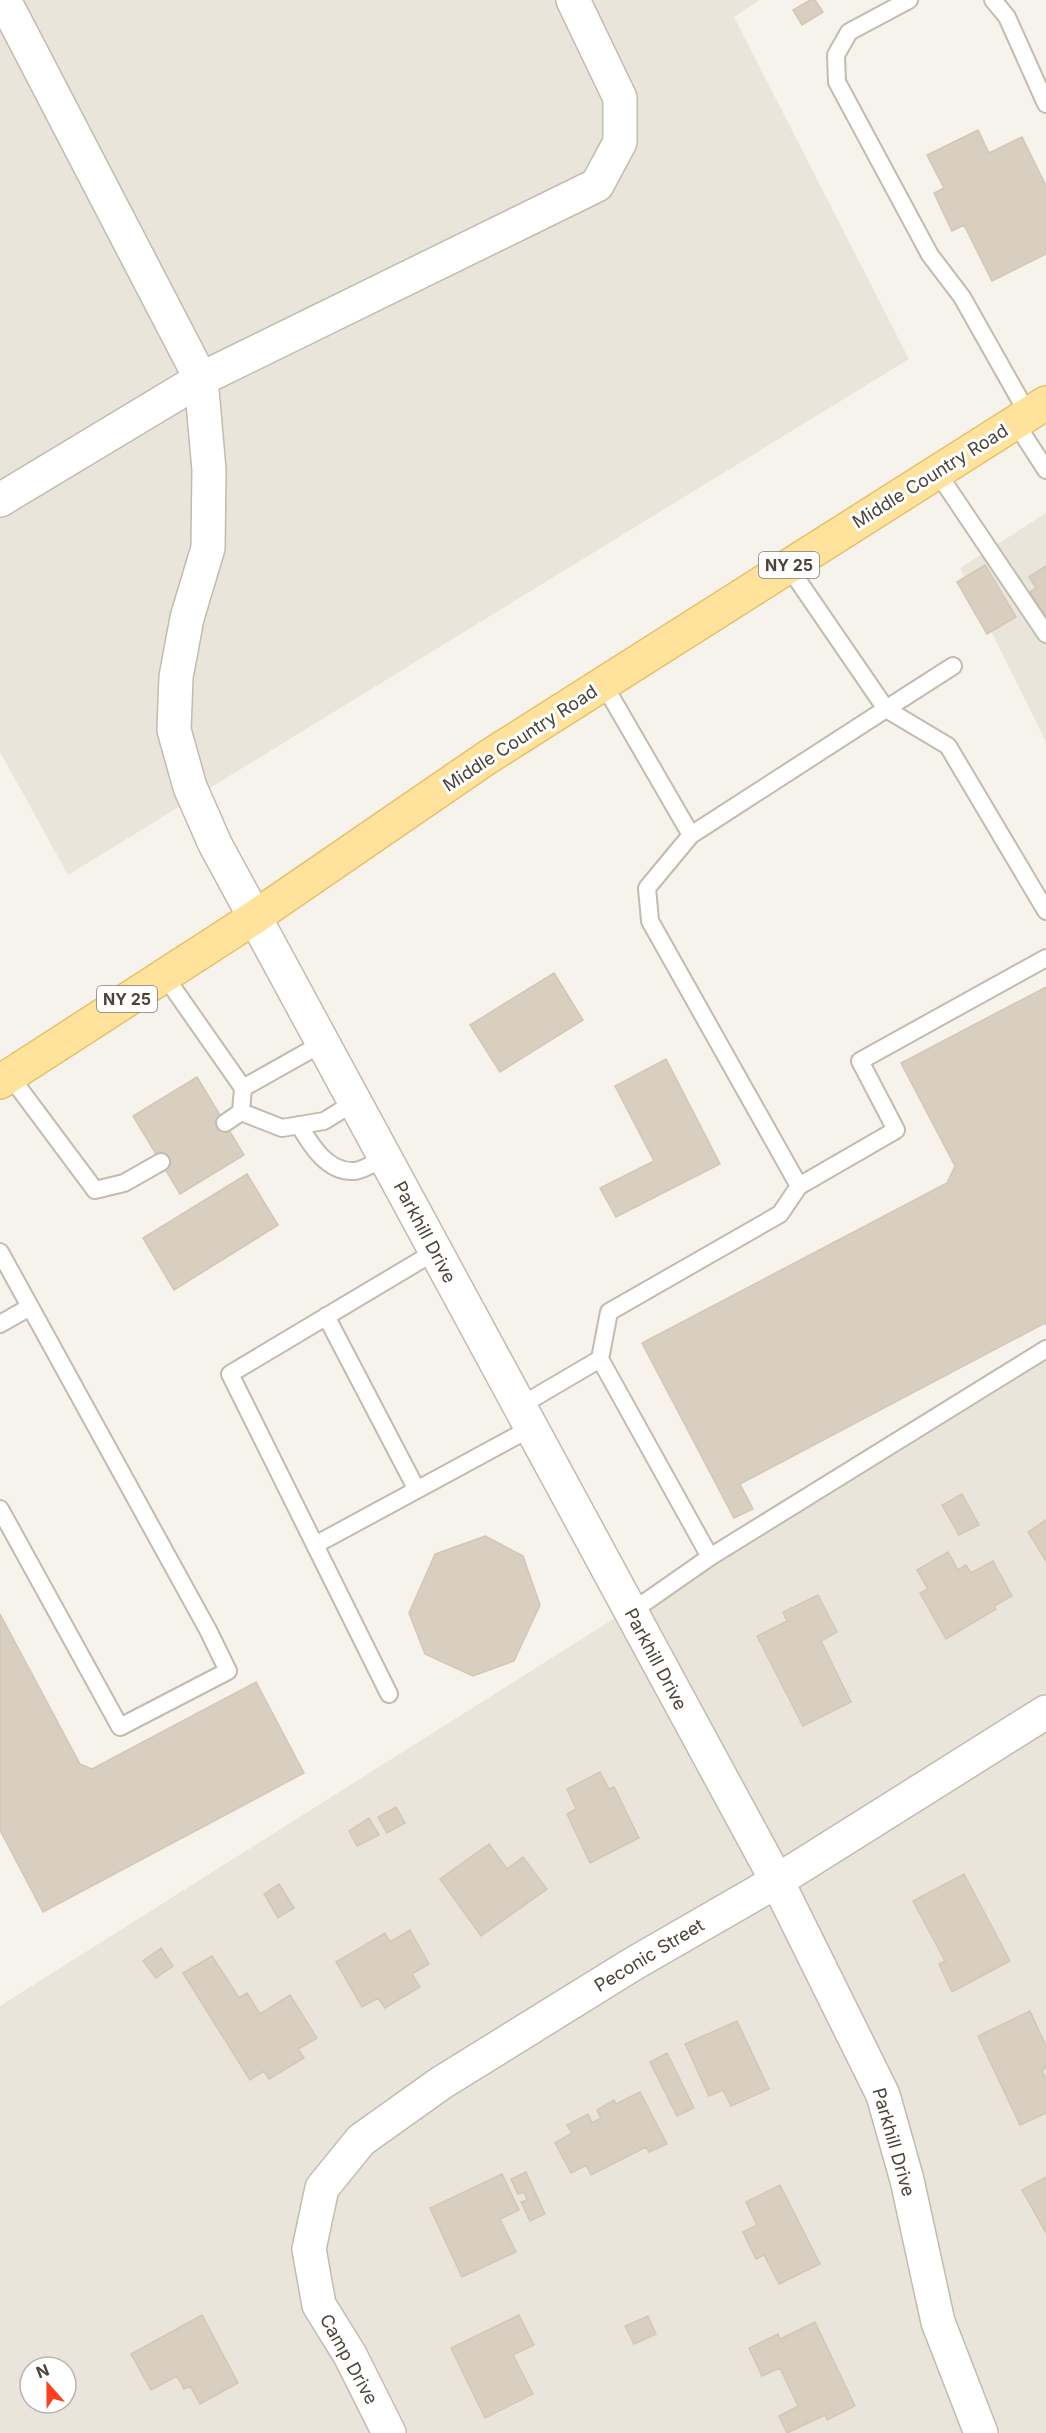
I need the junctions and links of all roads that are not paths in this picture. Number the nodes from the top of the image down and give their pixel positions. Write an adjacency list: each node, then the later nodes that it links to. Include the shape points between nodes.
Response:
1 (4, 0): 6 (street)
2 (573, 0): 6 (street, via 620,98 620,142 597,185)
3 (909, 0): 7 (lane, via 849,32 836,55 837,82 930,255 962,297)
4 (993, 0): 5 (lane, via 1007,17)
5 (1046, 104)
6 (201, 379): 10 (street); 18 (street, Parkhill Drive, via 209,470 208,548 187,618 176,677 174,730 190,787 214,844)
7 (1030, 413): 8 (lane); 9 (main road, Middle Country Road / NY 25)
8 (1046, 470)
9 (937, 472): 11 (main road, Middle Country Road / NY 25); 12 (lane)
10 (0, 500)
11 (788, 566): 14 (main road, Middle Country Road / NY 25); 15 (lane)
12 (1046, 634)
13 (952, 666): 15 (lane)
14 (603, 683): 16 (lane); 18 (main road, Middle Country Road / NY 25)
15 (886, 709): 16 (lane); 17 (lane, via 948,746)
16 (691, 835): 30 (lane, via 647,888 650,921)
17 (1046, 910)
18 (255, 916): 20 (main road, Middle Country Road / NY 25); 21 (street, Parkhill Drive)
19 (1046, 958): 30 (lane, via 860,1061 896,1130)
20 (164, 975): 22 (main road, Middle Country Road / NY 25); 23 (lane)
21 (323, 1043): 23 (lane); 24 (street, Parkhill Drive)
22 (5, 1079): 29 (lane, via 95,1190 124,1183)
23 (243, 1088): 25 (lane)
24 (355, 1102): 27 (lane, via 324,1121); 28 (street, Parkhill Drive)
25 (241, 1112): 26 (lane); 27 (lane, via 282,1128)
26 (225, 1123)
27 (299, 1125): 28 (lane, via 323,1160 339,1168 355,1171)
28 (385, 1158): 31 (street, Parkhill Drive)
29 (161, 1162)
30 (799, 1186): 37 (lane, via 780,1214 609,1312)
31 (436, 1251): 34 (lane); 38 (street, Parkhill Drive)
32 (0, 1252): 33 (lane)
33 (30, 1307): 35 (lane); 40 (lane, via 228,1671 120,1727)
34 (326, 1317): 39 (lane); 41 (lane, via 230,1374)
35 (0, 1324)
36 (1046, 1349): 42 (lane)
37 (600, 1359): 38 (lane); 42 (lane)
38 (526, 1417): 39 (lane); 43 (street, Parkhill Drive)
39 (417, 1490): 41 (lane)
40 (0, 1509)
41 (315, 1545): 44 (lane)
42 (711, 1557): 43 (lane)
43 (631, 1612): 46 (street, Parkhill Drive)
44 (389, 1694)
45 (1046, 1712): 46 (street, Peconic Street)
46 (777, 1881): 47 (street, Peconic Street, via 441,2083 361,2140 322,2188); 49 (street, Parkhill Drive, via 883,2095 908,2180 938,2322)
47 (309, 2249): 48 (street, Camp Drive, via 319,2305 350,2355)
48 (389, 2433)
49 (981, 2433)

